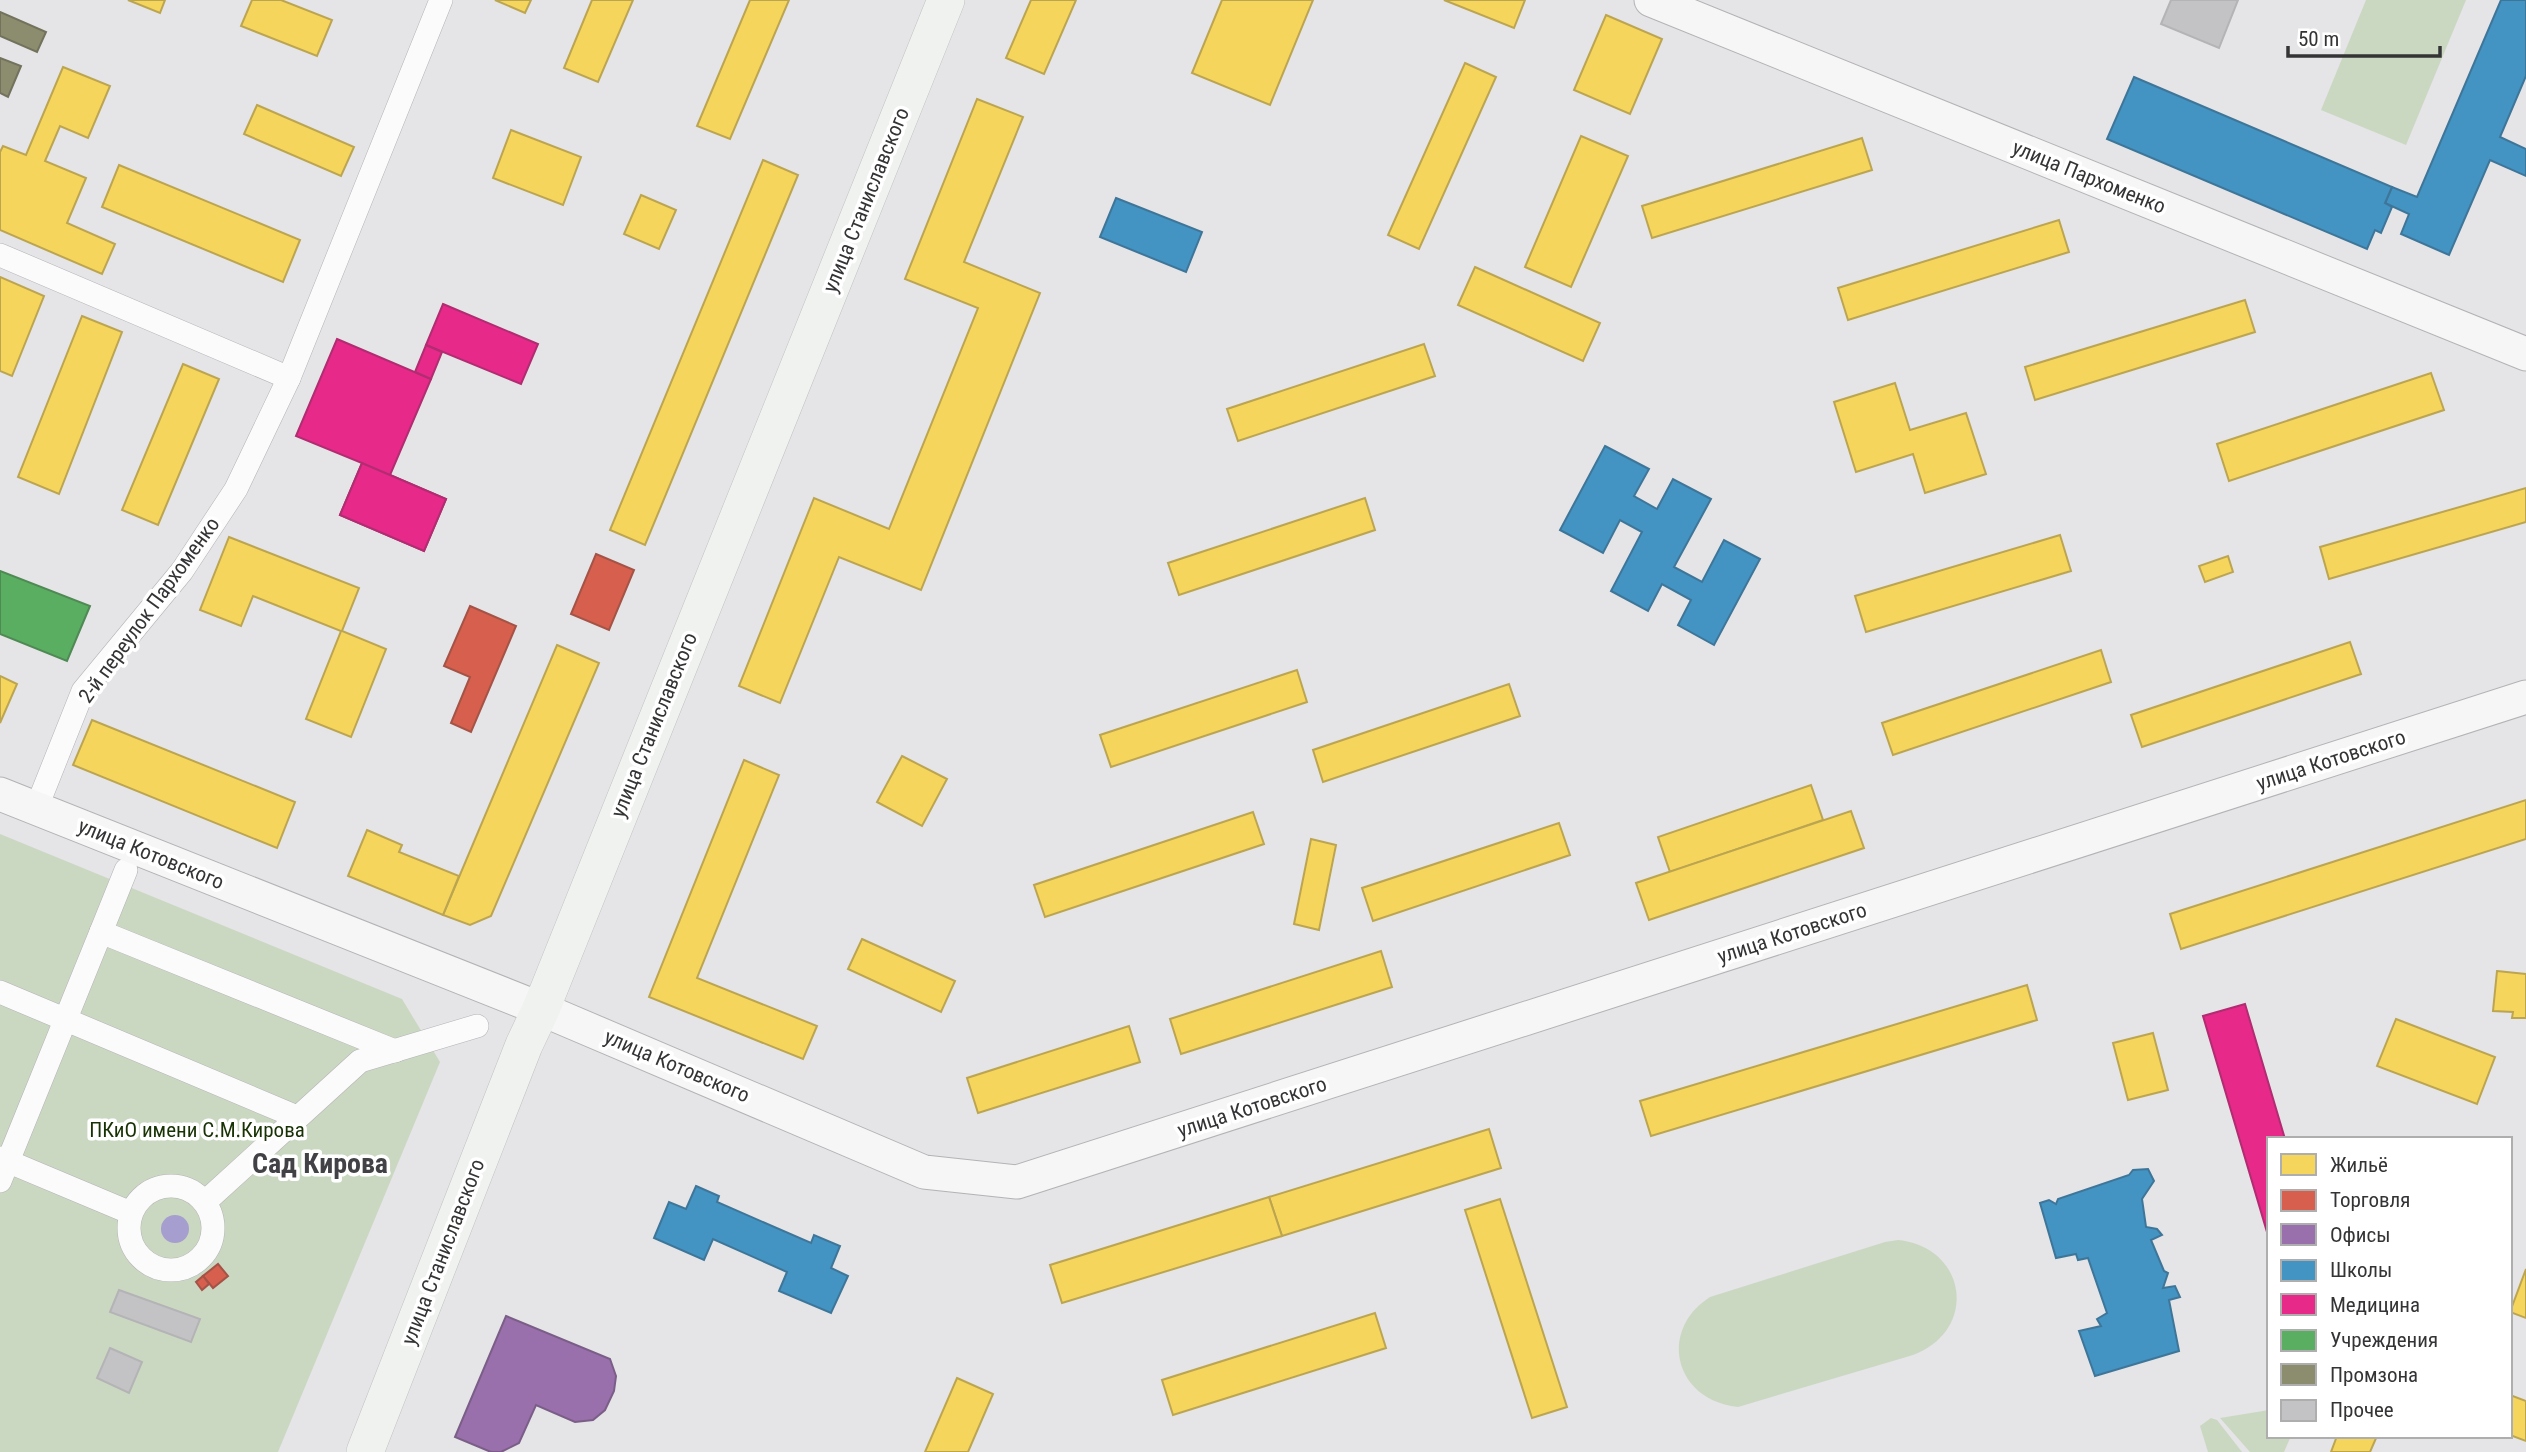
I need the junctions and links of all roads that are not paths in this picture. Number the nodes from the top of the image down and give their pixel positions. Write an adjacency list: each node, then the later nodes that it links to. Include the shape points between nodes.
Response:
1 (946, 0): 13 (main road, улица Станиславского)
2 (1651, 0): 5 (street, улица Пархоменко)
3 (433, 3): 6 (street, 2-й переулок Пархоменко)
4 (0, 255): 6 (street)
5 (2526, 354)
6 (289, 378): 9 (street, 2-й переулок Пархоменко, via 236,489 182,570 83,691)
7 (2526, 698): 13 (street, улица Котовского, via 1017,1182 924,1172)
8 (0, 794): 9 (street, улица Котовского)
9 (36, 809): 13 (street, улица Котовского)
10 (126, 870): 11 (street)
11 (101, 932): 14 (street); 16 (street)
12 (0, 992): 14 (street)
13 (541, 1009): 21 (main road, улица Станиславского)
14 (67, 1020): 17 (street); 18 (street)
15 (477, 1026): 16 (street)
16 (395, 1051): 17 (street, via 360,1061)
17 (297, 1117): 19 (street)
18 (3, 1167): 20 (street)
19 (205, 1202): 20 (street, via 187,1188 160,1186 138,1201); 20 (street, via 214,1220 209,1249 193,1264 172,1270 157,1268 136,1252 130,1239)
20 (131, 1213)
21 (365, 1452)

